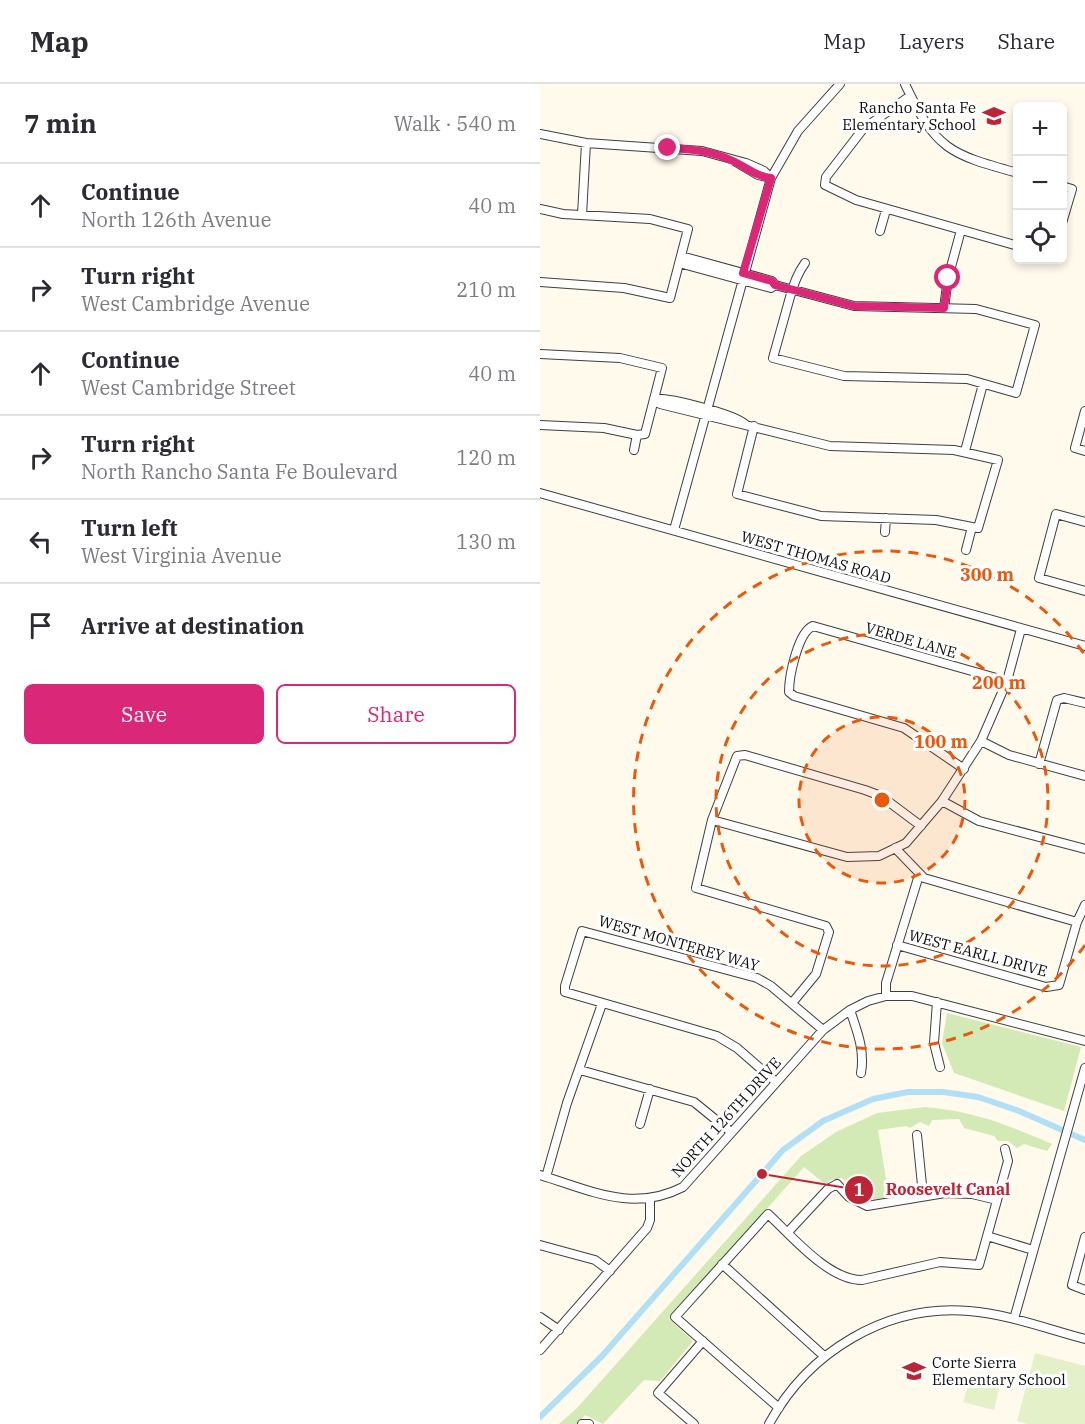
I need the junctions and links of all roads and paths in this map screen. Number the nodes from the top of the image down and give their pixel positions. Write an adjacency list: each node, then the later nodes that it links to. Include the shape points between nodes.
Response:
1 (840, 84): 7 (street, via 798,131)
2 (904, 84): 3 (street)
3 (910, 96): 6 (street, via 932,134 949,149); 11 (street, via 863,129 826,177 825,185 832,191)
4 (540, 134): 5 (street)
5 (586, 143): 7 (street, via 691,149 736,162); 12 (street)
6 (1013, 172)
7 (771, 178): 18 (street)
8 (1067, 188): 9 (street, via 1072,189)
9 (1067, 206)
10 (540, 208): 12 (street)
11 (886, 210): 13 (street); 14 (street)
12 (582, 215): 16 (street, via 643,218 688,229)
13 (961, 230): 15 (street); 21 (street)
14 (880, 231)
15 (1013, 245)
16 (680, 260): 18 (street); 19 (street, via 670,298 624,288)
17 (805, 263): 20 (street)
18 (742, 277): 20 (street, via 771,288 775,285); 26 (street)
19 (540, 282)
20 (792, 290): 21 (street, via 854,306); 23 (street, via 773,358 844,376 951,378)
21 (944, 308): 23 (street, via 976,309 1035,325 1016,393)
22 (540, 354): 24 (street, via 620,358 662,368)
23 (983, 384): 31 (street)
24 (654, 399): 26 (street, via 660,404); 29 (street, via 645,434)
25 (1085, 411): 32 (street, via 1075,448)
26 (706, 413): 28 (street, via 738,426); 37 (street)
27 (540, 424): 29 (street, via 604,428)
28 (754, 426): 31 (street, via 830,446); 34 (street, via 737,494 821,516)
29 (638, 435): 30 (street)
30 (634, 450)
31 (965, 451): 36 (street, via 998,460 978,528)
32 (1085, 451)
33 (540, 493): 37 (street, WEST THOMAS ROAD)
34 (886, 518): 36 (street, via 949,521); 38 (street)
35 (1085, 522): 40 (street, via 1056,514 1039,578)
36 (972, 527): 39 (street)
37 (674, 530): 41 (street, WEST THOMAS ROAD)
38 (885, 532)
39 (966, 550)
40 (1085, 591)
41 (1021, 629): 42 (street, WEST THOMAS ROAD); 43 (street)
42 (1085, 646)
43 (1007, 681): 45 (street); 47 (street, VERDE LANE, via 813,626 807,628 801,640 789,681 789,692 794,696 904,728)
44 (1085, 703): 46 (street, via 1057,700)
45 (981, 741): 46 (street); 47 (street)
46 (1039, 764): 48 (street)
47 (964, 769): 49 (street)
48 (1085, 776)
49 (942, 801): 51 (street); 53 (street, via 979,821)
50 (712, 820): 51 (street, via 737,756 745,755 881,796); 52 (street, via 848,858 879,856); 60 (street, via 696,888 826,926 829,932 816,974)
51 (921, 826): 52 (street)
52 (895, 849): 54 (street)
53 (1085, 849)
54 (919, 875): 56 (street); 57 (street)
55 (1085, 905): 56 (street)
56 (1077, 922): 57 (street, WEST EARLL DRIVE, via 1059,985 1053,987)
57 (897, 945): 58 (street)
58 (886, 996): 59 (street); 62 (street)
59 (938, 1002): 64 (street); 65 (street, via 934,1043)
60 (792, 1003): 61 (street, WEST MONTEREY WAY, via 771,986 741,972 582,931 566,992); 63 (street, WEST MONTEREY WAY)
61 (602, 1004): 67 (street); 69 (street, via 717,1036)
62 (850, 1010): 63 (street, NORTH 126TH DRIVE); 68 (street, via 864,1059)
63 (823, 1030): 69 (street, NORTH 126TH DRIVE)
64 (1085, 1041)
65 (940, 1066)
66 (1085, 1068): 70 (street)
67 (580, 1070): 71 (street); 76 (street)
68 (861, 1073)
69 (776, 1082): 73 (street, NORTH 126TH DRIVE)
70 (1083, 1083): 84 (street)
71 (650, 1089): 72 (street); 73 (street, via 694,1102)
72 (640, 1124)
73 (732, 1132): 78 (street, NORTH 126TH DRIVE, via 683,1187)
74 (917, 1135): 77 (street)
75 (1005, 1149): 79 (street, via 1008,1161)
76 (543, 1176): 78 (street, via 604,1194)
77 (923, 1195): 79 (street, via 972,1194); 80 (street, via 867,1206 849,1197 837,1184)
78 (651, 1200): 86 (street, via 647,1228)
79 (997, 1200): 81 (street)
80 (788, 1232): 81 (street, via 833,1272 852,1280 940,1262 979,1265); 85 (street, via 768,1214)
81 (987, 1236): 84 (street)
82 (1085, 1237): 87 (street, via 1072,1285)
83 (540, 1245): 86 (street, via 595,1260)
84 (1033, 1250): 89 (street)
85 (722, 1263): 92 (street, via 675,1317); 94 (street)
86 (610, 1271): 90 (street)
87 (1085, 1290)
88 (540, 1317): 90 (street)
89 (1014, 1319): 91 (street); 94 (street, via 950,1310 915,1314 883,1323)
90 (559, 1330): 93 (street)
91 (1085, 1339)
92 (703, 1341): 95 (street); 96 (street, via 658,1393)
93 (540, 1350)
94 (824, 1356): 95 (street)
95 (779, 1408): 97 (street)
96 (694, 1424)
97 (770, 1424)

